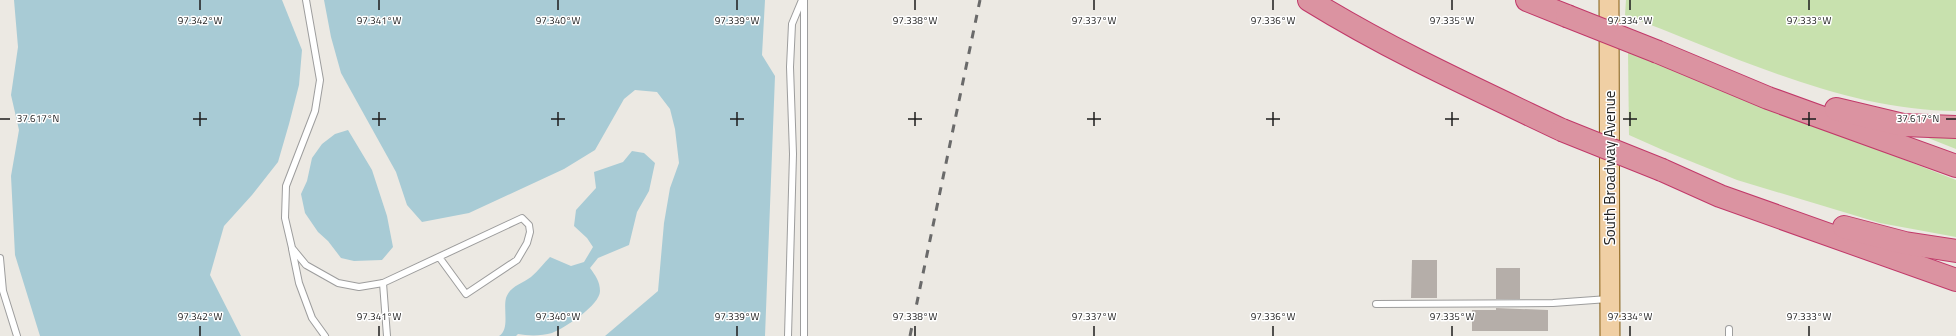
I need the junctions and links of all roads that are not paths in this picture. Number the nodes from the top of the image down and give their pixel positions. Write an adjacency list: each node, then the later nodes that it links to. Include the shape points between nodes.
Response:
1 (306, 0): 10 (lane, via 320,80 315,111 286,186 284,218)
2 (803, 0): 22 (lane, via 792,24 790,67 793,154); 23 (lane)
3 (1309, 0): 9 (highway, bridge, via 1340,20 1415,60 1562,130)
4 (1527, 0): 6 (highway, bridge)
5 (1609, 0): 16 (main road, South Broadway Avenue)
6 (1658, 52): 7 (highway, via 1853,114 1903,125); 8 (highway, via 1768,98)
7 (1956, 127)
8 (1956, 166)
9 (1720, 196): 11 (highway, via 1905,243); 14 (highway)
10 (292, 248): 15 (lane, via 306,265 338,283 359,287); 20 (lane, via 299,283 312,318)
11 (1956, 251)
12 (439, 257): 12 (lane, via 522,218 529,225 527,242 517,260 466,294); 15 (lane)
13 (0, 258): 19 (lane, via 3,291)
14 (1956, 280)
15 (383, 283): 21 (lane)
16 (1610, 298): 17 (lane, via 1552,303); 24 (main road, South Broadway Avenue)
17 (1376, 304)
18 (1729, 329): 25 (lane)
19 (16, 336)
20 (325, 336)
21 (387, 336)
22 (788, 336)
23 (804, 336)
24 (1610, 336)
25 (1729, 336)

